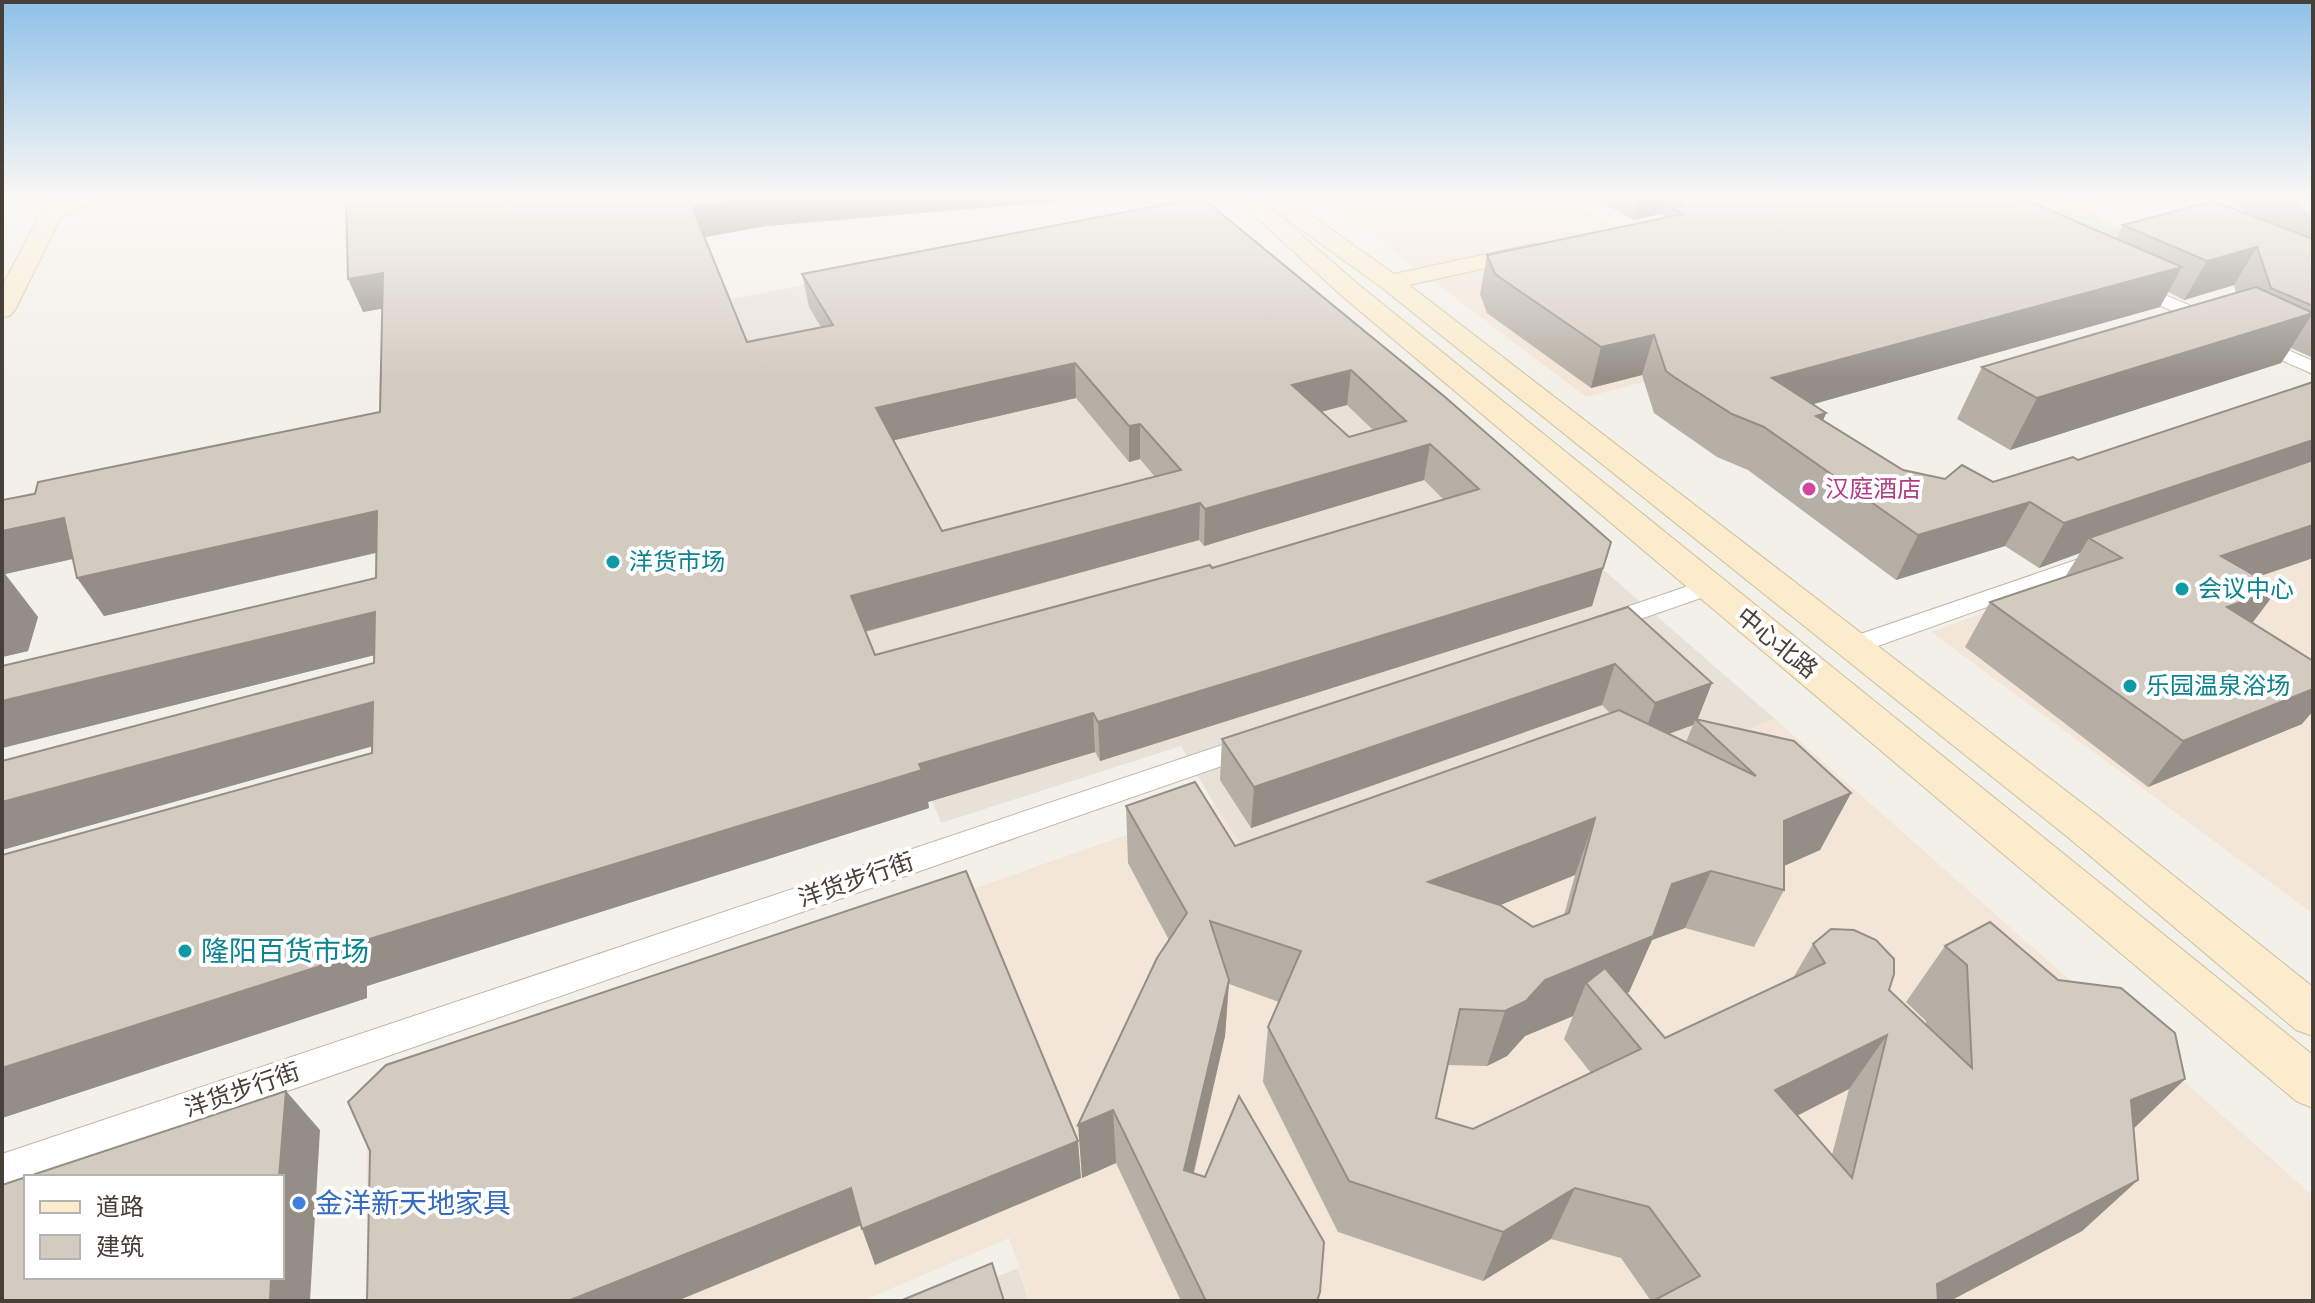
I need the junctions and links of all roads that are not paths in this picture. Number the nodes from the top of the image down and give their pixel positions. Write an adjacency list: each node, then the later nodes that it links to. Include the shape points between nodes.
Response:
1 (29, 258): 10 (main road)
2 (1304, 258): 7 (main road)
3 (1312, 258): 7 (main road, 中心北路)
4 (1356, 258): 8 (main road, 中心北路)
5 (1363, 258): 8 (main road)
6 (1479, 258): 8 (main road)
7 (1328, 272): 13 (main road, 中心北路)
8 (1377, 273): 15 (main road, 中心北路)
9 (2111, 276): 11 (street)
10 (2, 310)
11 (2313, 368)
12 (2131, 547): 15 (street)
13 (1709, 587): 14 (street); 18 (main road, 中心北路)
14 (1574, 634)
15 (1852, 646): 17 (main road, 中心北路)
16 (1273, 737): 19 (street, 洋货步行街)
17 (2313, 1015)
18 (2313, 1085)
19 (2, 1172)

